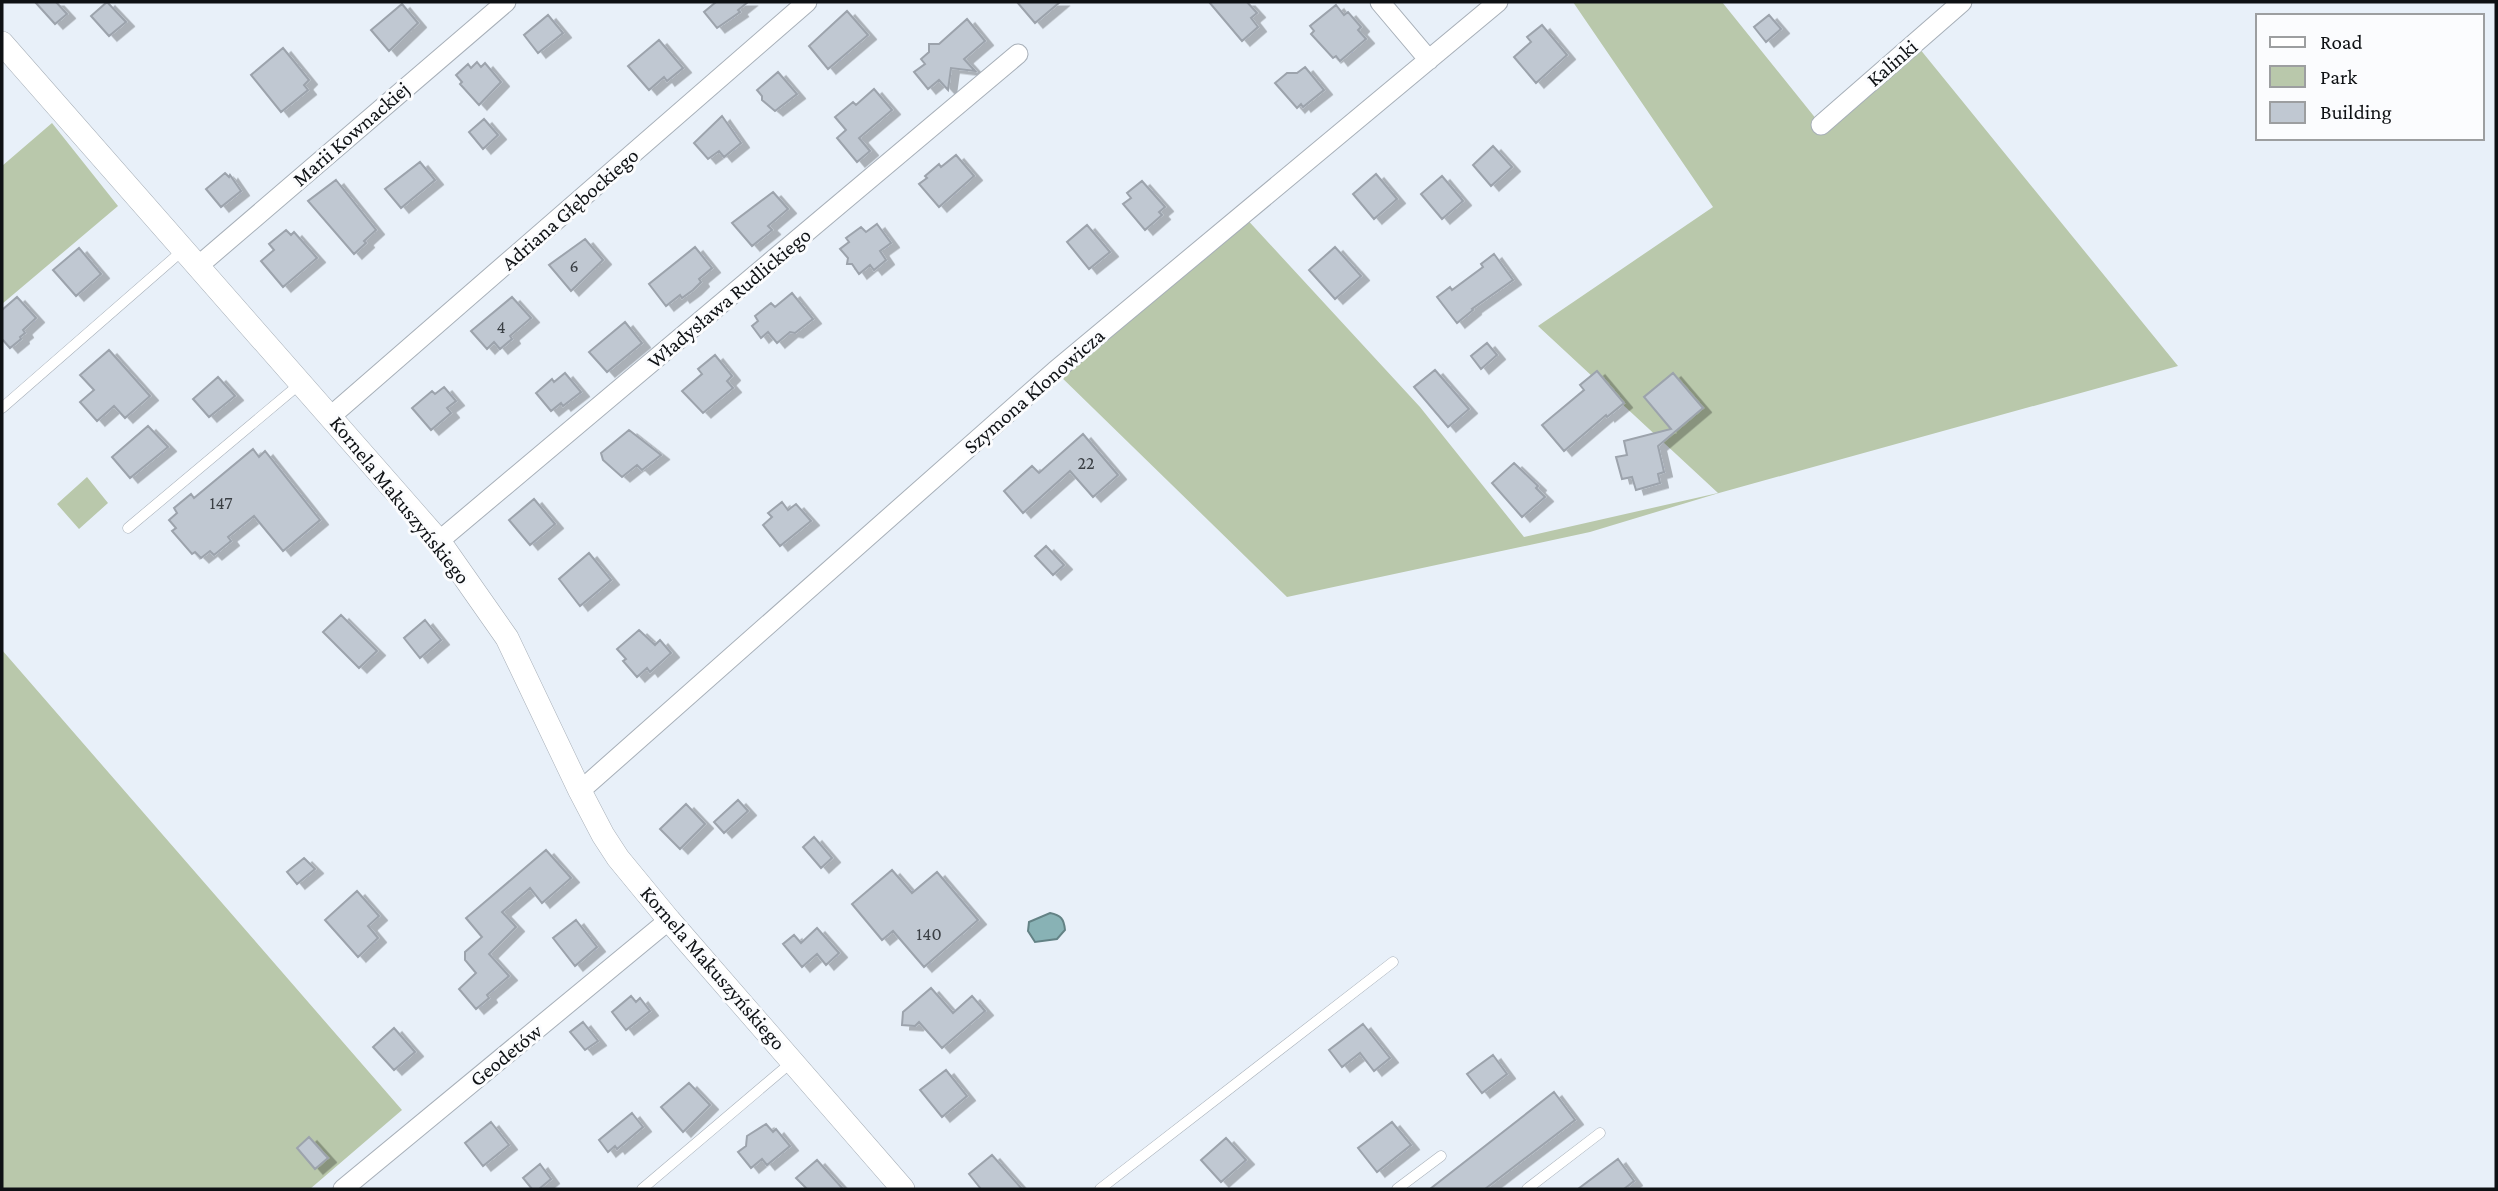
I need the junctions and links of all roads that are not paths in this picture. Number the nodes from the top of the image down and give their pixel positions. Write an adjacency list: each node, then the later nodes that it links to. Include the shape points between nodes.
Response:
1 (506, 2): 10 (street, Marii Kownackiej)
2 (807, 2): 13 (street, Adriana Głębockiego)
3 (1380, 2): 8 (street)
4 (1498, 2): 8 (street, Szymona Klonowicza)
5 (1962, 2): 9 (street, Kalinki)
6 (2, 43): 10 (street, Kornela Makuszyńskiego)
7 (1018, 54): 15 (street, Władysława Rudlickiego)
8 (1429, 60): 16 (street, Szymona Klonowicza, via 1055,371)
9 (1821, 125)
10 (189, 259): 11 (street, Kornela Makuszyńskiego); 12 (lane)
11 (301, 383): 13 (street, Kornela Makuszyńskiego); 14 (lane)
12 (2, 408)
13 (331, 416): 15 (street, Kornela Makuszyńskiego)
14 (128, 527)
15 (439, 541): 16 (street, Kornela Makuszyńskiego, via 507,638)
16 (580, 791): 17 (street, Kornela Makuszyńskiego, via 618,858)
17 (668, 920): 19 (street, Kornela Makuszyńskiego); 22 (street, Geodetów)
18 (1393, 962): 25 (lane)
19 (793, 1061): 23 (lane); 24 (street, Kornela Makuszyńskiego)
20 (1600, 1133): 27 (lane)
21 (1441, 1156): 26 (lane)
22 (343, 1189)
23 (642, 1189)
24 (902, 1189)
25 (1100, 1189)
26 (1397, 1189)
27 (1527, 1189)

